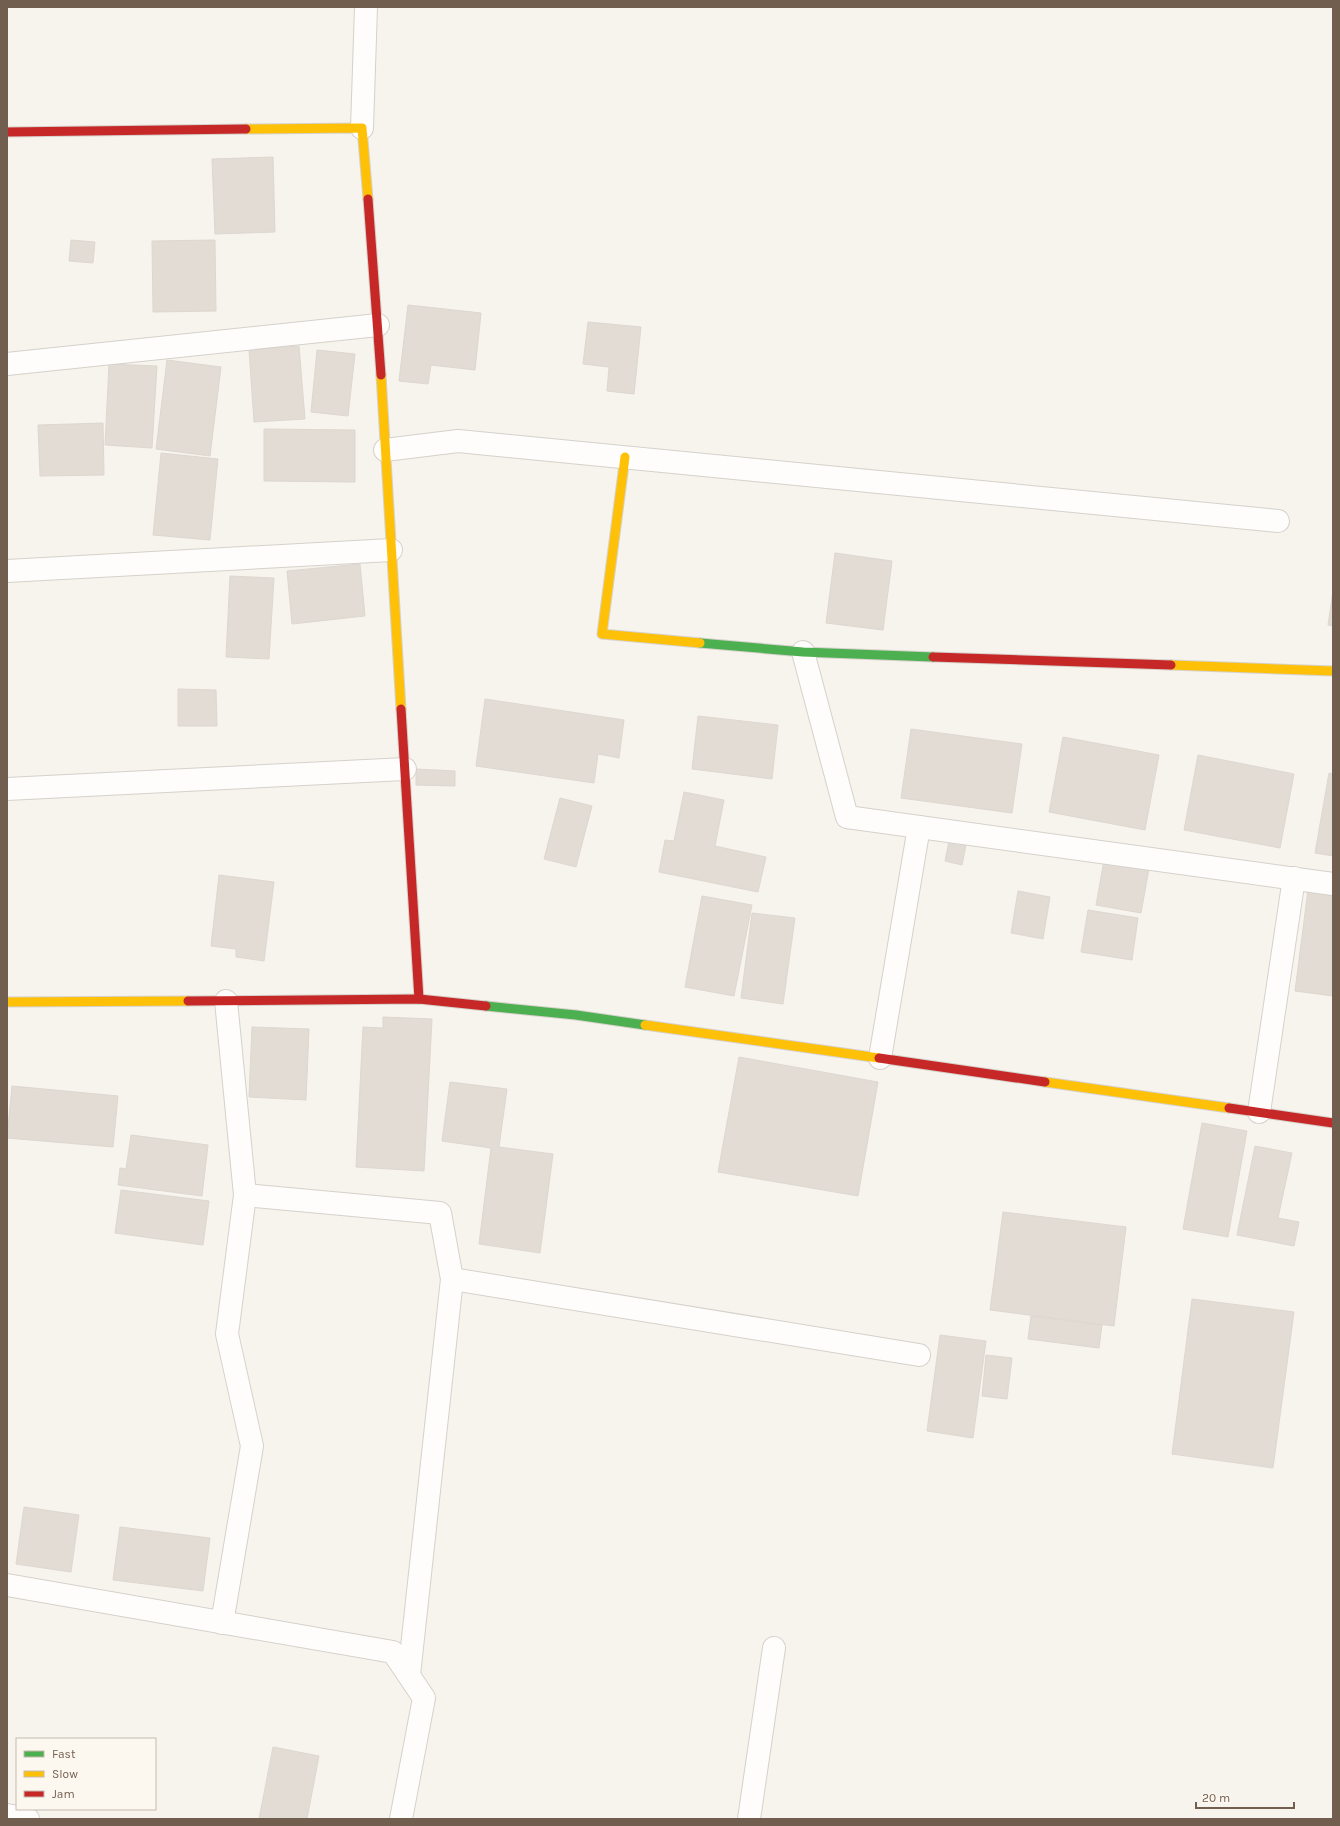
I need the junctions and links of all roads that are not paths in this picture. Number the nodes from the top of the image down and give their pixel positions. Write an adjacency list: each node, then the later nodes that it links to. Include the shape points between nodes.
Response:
1 (366, 7): 2 (street)
2 (362, 128): 3 (street); 4 (street)
3 (7, 132)
4 (378, 326): 5 (street); 6 (street)
5 (7, 364)
6 (385, 450): 7 (street, via 458,441); 9 (street)
7 (625, 457): 8 (street); 11 (street, via 602,634)
8 (1278, 521)
9 (391, 550): 10 (street); 13 (street)
10 (7, 572)
11 (803, 652): 12 (street); 15 (street, via 847,817)
12 (1333, 671)
13 (405, 769): 14 (street); 18 (street)
14 (7, 789)
15 (919, 827): 16 (street); 21 (street)
16 (1294, 878): 17 (street); 22 (street)
17 (1333, 884)
18 (419, 999): 19 (street); 21 (street, via 576,1015)
19 (226, 1000): 20 (street); 24 (street)
20 (7, 1002)
21 (880, 1058): 22 (street)
22 (1259, 1112): 23 (street)
23 (1333, 1123)
24 (245, 1196): 25 (street, via 440,1213); 28 (street, via 227,1334 252,1446)
25 (452, 1279): 26 (street); 30 (street)
26 (919, 1355)
27 (7, 1585): 28 (street)
28 (222, 1623): 30 (street, via 393,1652)
29 (774, 1648): 34 (street)
30 (409, 1675): 33 (street, via 424,1698)
31 (7, 1815): 32 (street)
32 (28, 1819)
33 (401, 1819)
34 (749, 1819)

